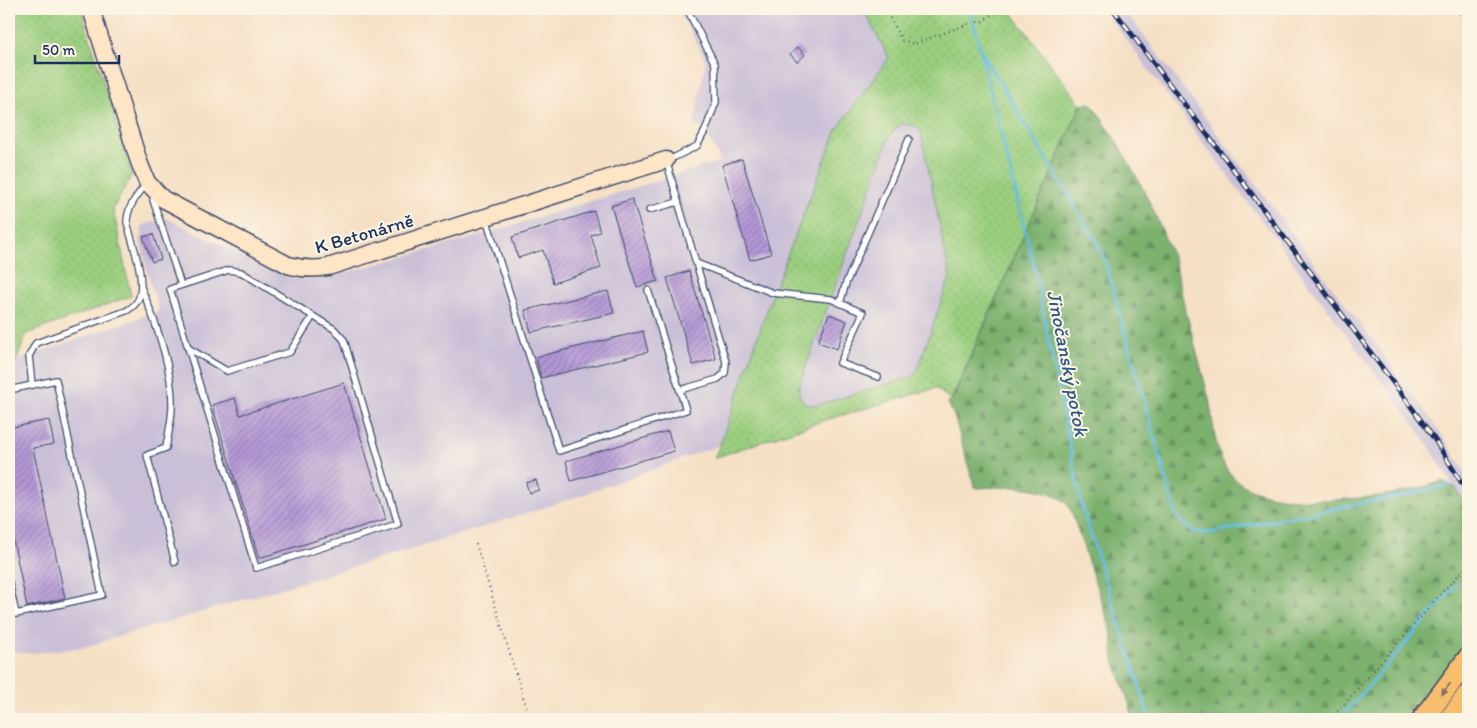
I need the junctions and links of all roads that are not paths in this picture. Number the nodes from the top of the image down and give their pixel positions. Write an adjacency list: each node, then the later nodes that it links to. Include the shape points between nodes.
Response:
1 (92, 9): 5 (street, via 139,162)
2 (687, 9): 4 (lane, via 716,64 716,102 696,146)
3 (909, 139): 13 (lane)
4 (666, 160): 6 (lane); 8 (street, K Betonárně)
5 (152, 187): 8 (street, K Betonárně, via 171,203 288,265 302,269 328,267); 10 (lane, via 153,200); 11 (lane, via 128,209 126,222)
6 (678, 202): 7 (lane); 9 (lane)
7 (649, 210)
8 (486, 217): 19 (lane, via 559,450 686,410)
9 (696, 263): 13 (lane, via 773,293 831,299); 19 (lane, via 726,362 725,373 718,379)
10 (181, 285): 14 (lane, via 236,270); 15 (lane, via 170,289)
11 (141, 287): 17 (lane, via 137,302 126,311 36,344 29,356); 20 (lane, via 152,313 169,374 172,406 166,448 147,455)
12 (648, 290): 19 (lane)
13 (840, 303): 16 (lane, via 863,313 840,363)
14 (313, 316): 15 (lane, via 290,352 227,371); 15 (lane, via 334,329 344,340 398,524 256,568)
15 (188, 348)
16 (878, 377)
17 (32, 385): 18 (lane); 21 (lane, via 56,380 102,595 16,614)
18 (9, 390)
19 (680, 390)
20 (175, 562)
21 (9, 582)
22 (1468, 659): 24 (highway, one-way to 24)
23 (1468, 695): 25 (highway)
24 (1423, 719)
25 (1450, 719)

